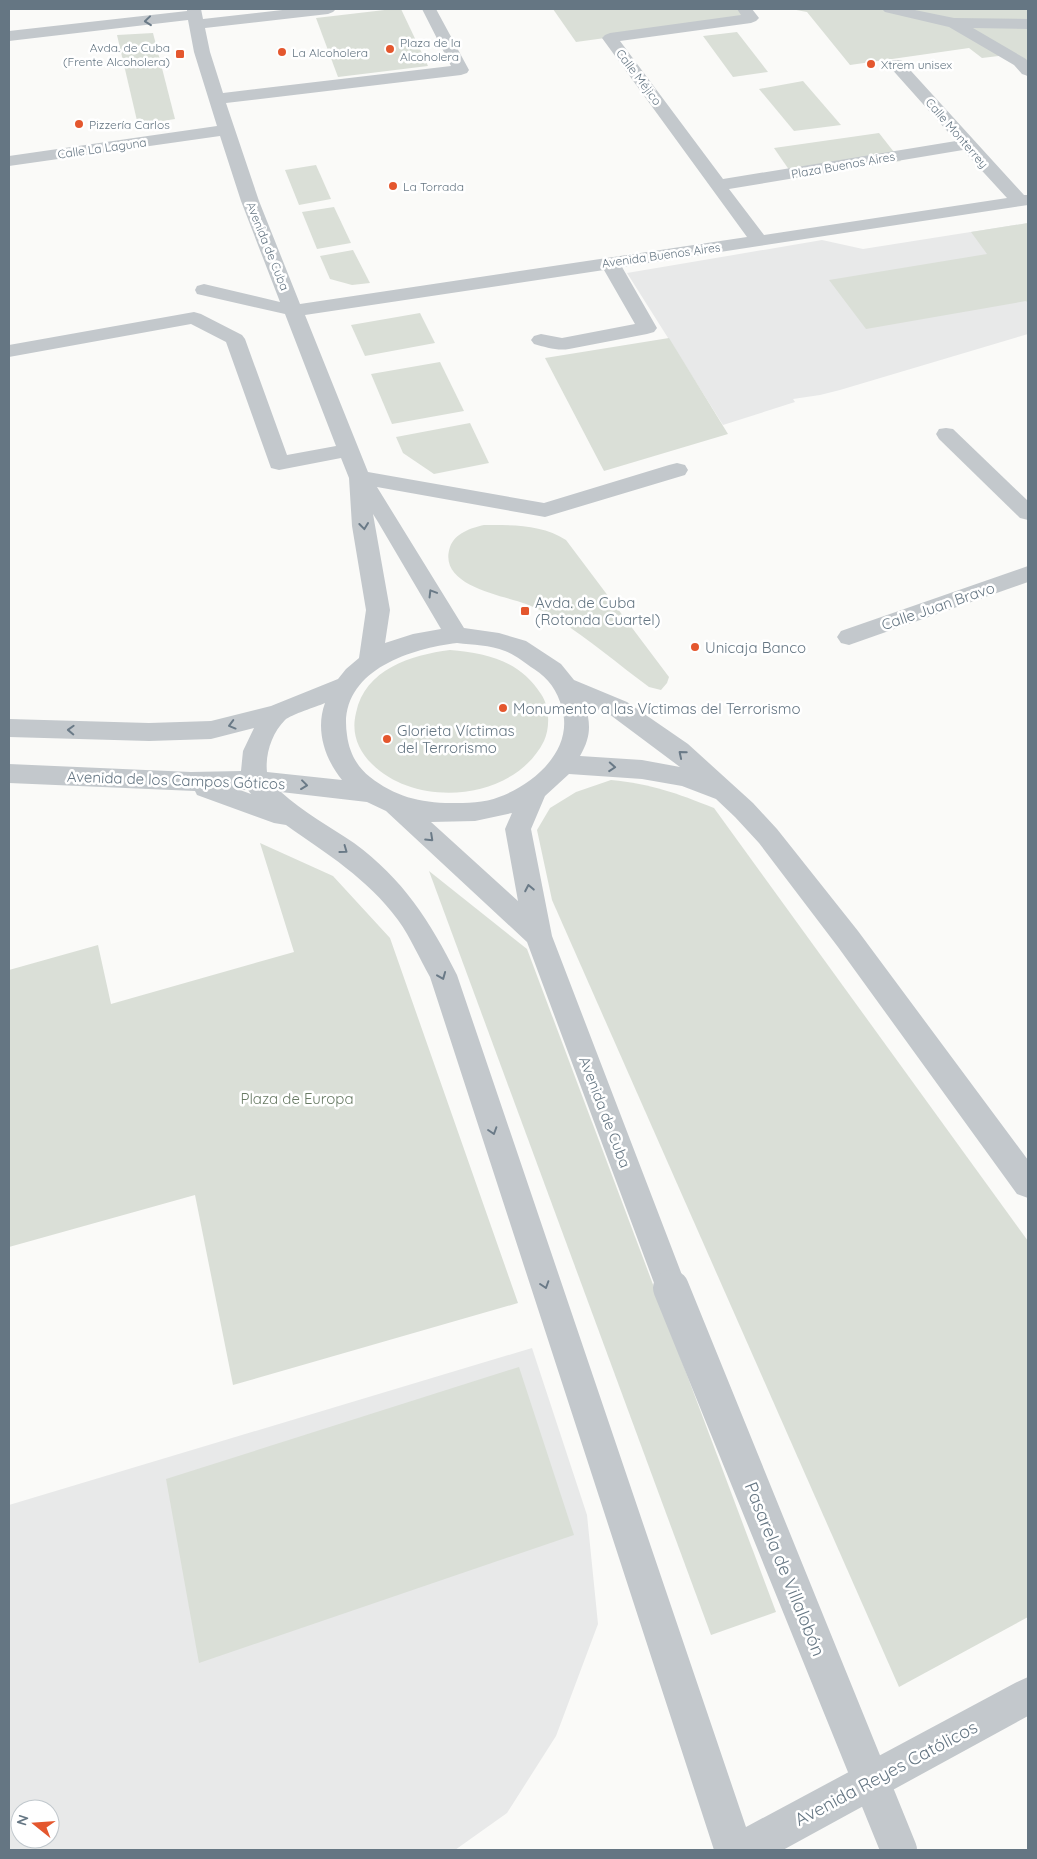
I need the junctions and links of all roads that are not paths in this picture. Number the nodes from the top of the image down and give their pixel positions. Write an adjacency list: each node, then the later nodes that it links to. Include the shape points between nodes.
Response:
1 (328, 9): 6 (street)
2 (429, 9): 12 (street, via 461,70)
3 (744, 9): 16 (street, Calle Méjico, via 751,18 610,38)
4 (890, 9): 7 (street)
5 (942, 9): 7 (street)
6 (196, 16): 9 (street, one-way to 9); 12 (street, Avenida de Cuba, via 202,52)
7 (954, 23): 8 (street); 11 (street)
8 (1028, 24)
9 (9, 36)
10 (896, 63): 14 (street, Calle Monterrey)
11 (1024, 67)
12 (216, 98): 13 (street, Avenida de Cuba)
13 (226, 130): 15 (street, Calle La Laguna); 21 (street, Avenida de Cuba, via 250,201)
14 (966, 144): 16 (street, Plaza Buenos Aires); 17 (street, Calle Monterrey)
15 (9, 161)
16 (719, 185): 18 (street, Calle Méjico)
17 (1024, 200): 18 (street, Avenida Buenos Aires)
18 (759, 241): 19 (street, Avenida Buenos Aires)
19 (610, 263): 21 (street, Avenida Buenos Aires); 22 (street, via 647,328 562,344)
20 (204, 290): 21 (street)
21 (295, 311): 25 (street, Avenida de Cuba)
22 (541, 340)
23 (9, 351): 25 (street, via 194,318 235,339 279,463)
24 (946, 434): 28 (street)
25 (349, 450): 27 (street, Avenida de Cuba)
26 (676, 470): 27 (street, via 545,510)
27 (359, 477): 31 (street, Avenida de Cuba, one-way to 27); 33 (street, Avenida de Cuba, one-way to 33, via 363,526 378,610)
28 (1020, 493): 29 (street)
29 (1028, 513)
30 (1028, 574): 32 (street, Calle Juan Bravo)
31 (457, 635): 33 (street, via 414,641); 35 (street, via 492,638 514,645 554,669)
32 (849, 637)
33 (371, 661): 34 (street)
34 (345, 686): 36 (street); 43 (street, Avenida de Cuba, via 334,712 332,734 340,758 357,781)
35 (568, 687): 38 (street, via 578,720 573,747); 44 (street, one-way to 35, via 679,751 618,708)
36 (277, 713): 37 (street, one-way to 37, via 211,730 149,732); 40 (street, via 258,740 254,754)
37 (9, 728)
38 (563, 764): 42 (street); 44 (street, one-way to 44, via 662,773 705,784)
39 (9, 774): 41 (street, Avenida de los Campos Góticos)
40 (256, 780): 41 (street, Avenida de los Campos Góticos); 43 (street, Avenida de los Campos Góticos, one-way to 43); 45 (street, via 274,802)
41 (191, 782): 45 (street)
42 (535, 790): 43 (street, Avenida de los Campos Góticos, via 509,804 475,812 432,813); 46 (street, Avenida de Cuba, one-way to 42, via 518,829)
43 (384, 799): 46 (street, Avenida de Cuba, one-way to 46)
44 (744, 810): 47 (street, via 848,939)
45 (303, 824): 50 (street, one-way to 50, via 345,849 382,881 418,928 442,975)
46 (538, 936): 48 (street, Avenida de Cuba)
47 (1028, 1184)
48 (671, 1288): 52 (street, Pasarela de Villalobón, bridge)
49 (1028, 1696): 51 (street, Avenida Reyes Católicos)
50 (734, 1850)
51 (743, 1850)
52 (899, 1850)

